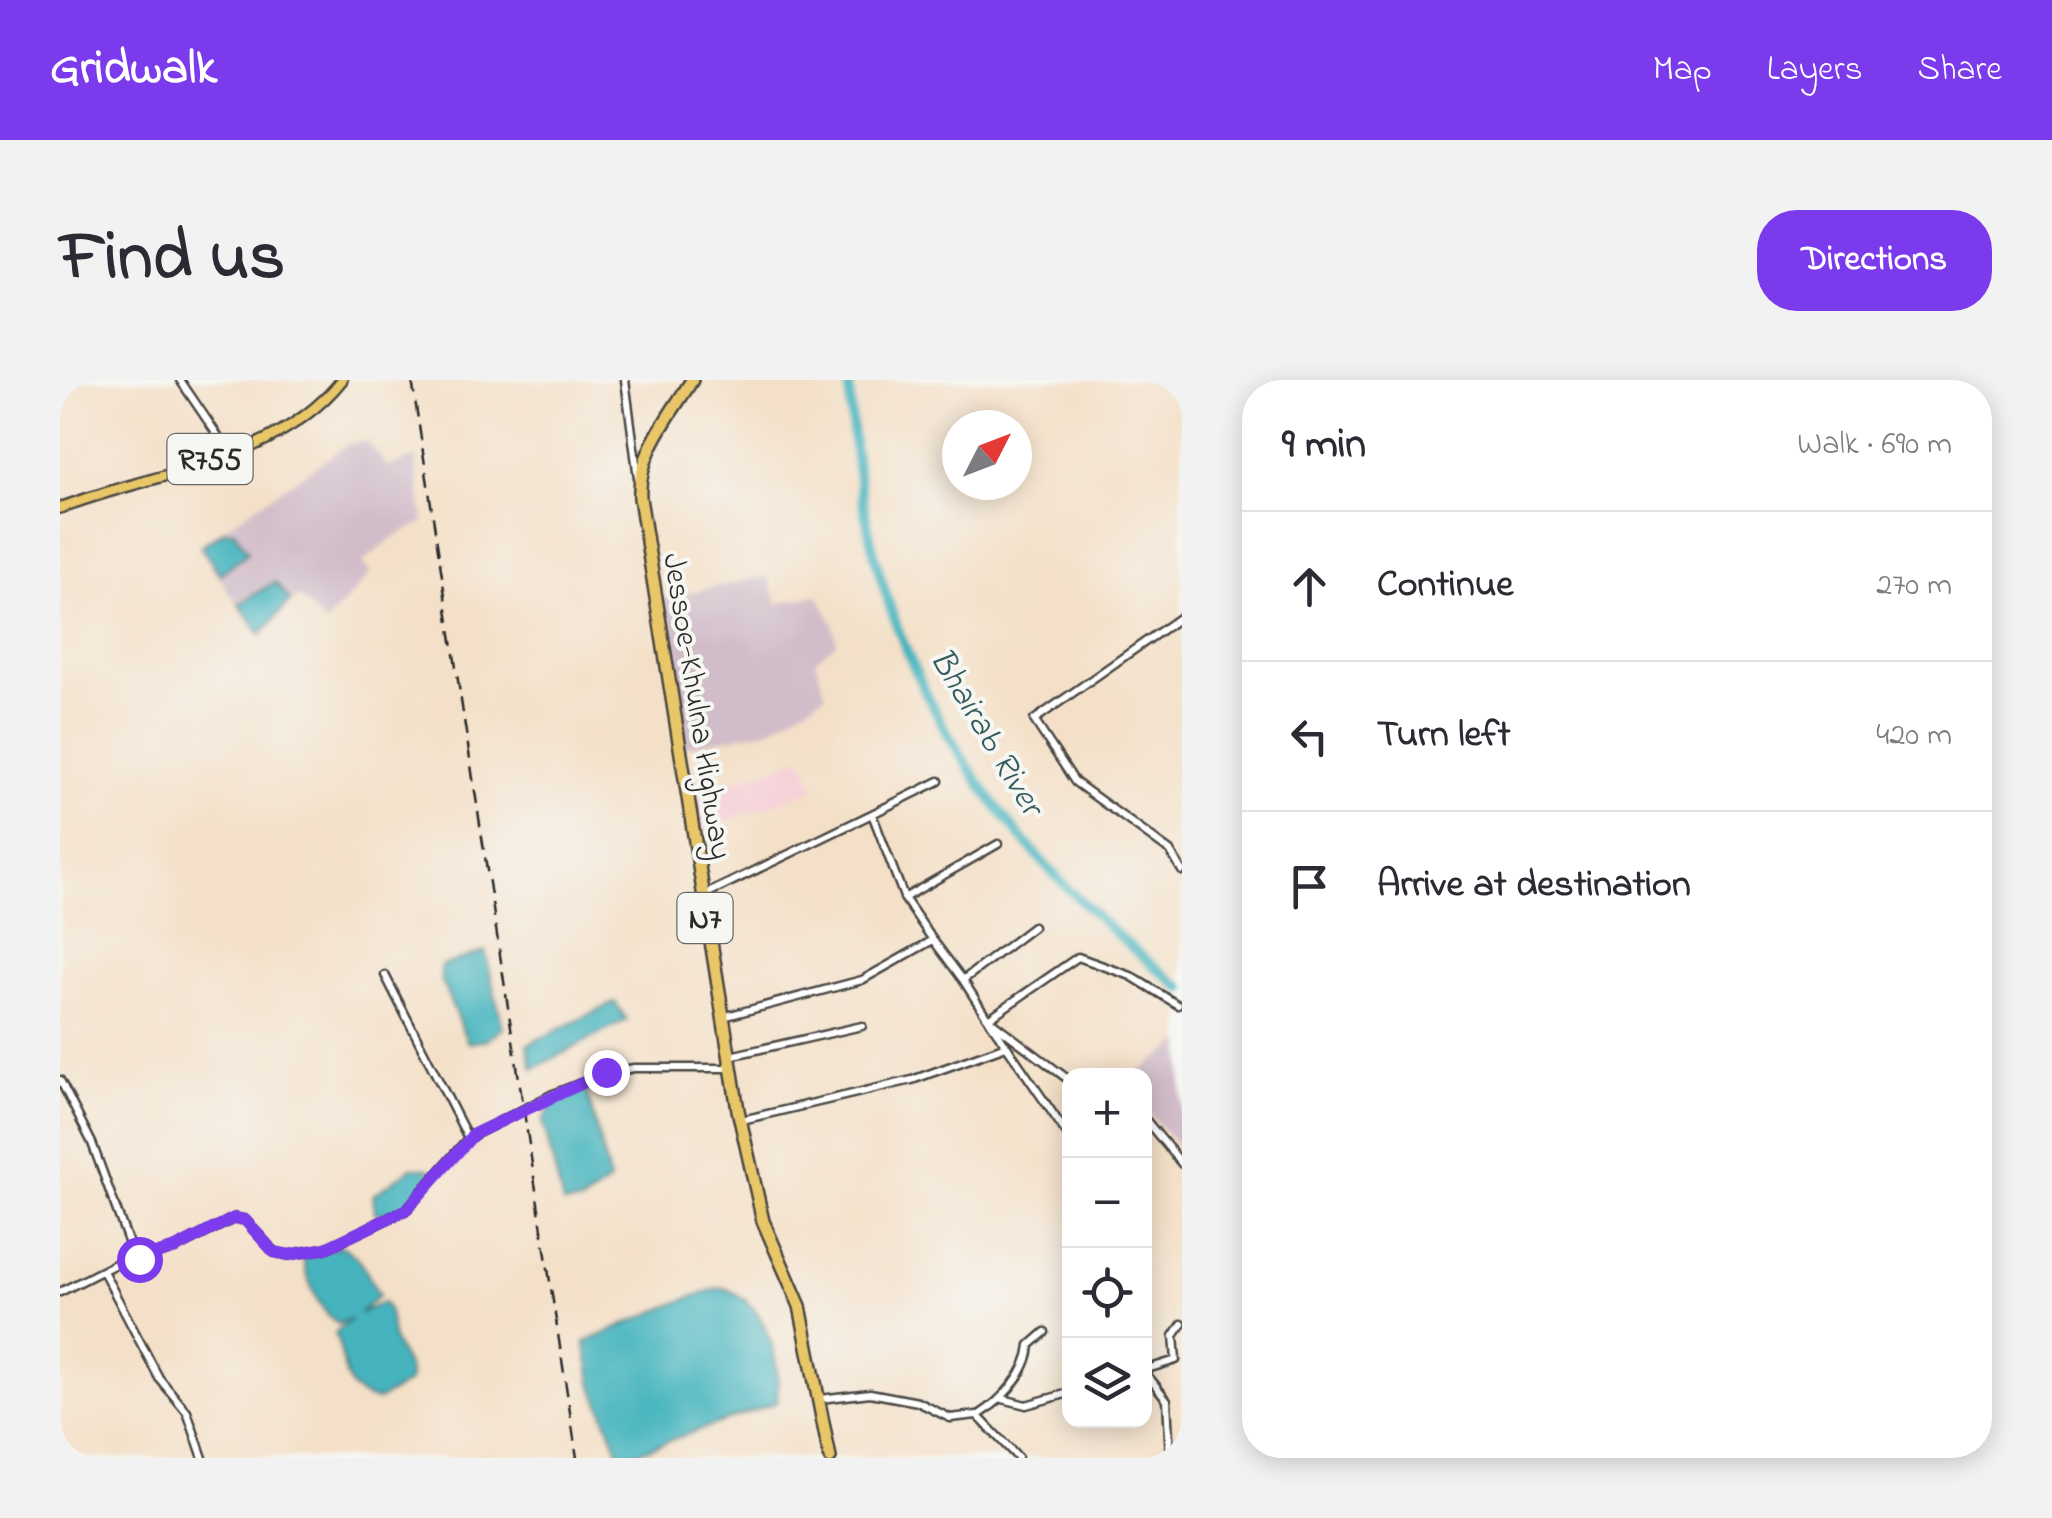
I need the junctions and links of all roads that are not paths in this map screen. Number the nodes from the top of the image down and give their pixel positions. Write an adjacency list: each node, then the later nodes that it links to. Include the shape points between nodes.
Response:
1 (180, 380): 5 (street)
2 (342, 380): 5 (main road, R755, via 289,430)
3 (625, 380): 6 (street)
4 (692, 380): 6 (highway)
5 (224, 455): 7 (main road, R755)
6 (638, 479): 13 (highway, Jessoe-Khulna Highway / N7)
7 (60, 508)
8 (1182, 616): 12 (street, via 1034,720 1075,782 1170,851)
9 (939, 780): 10 (street)
10 (872, 814): 13 (street); 14 (street)
11 (998, 844): 14 (street)
12 (1182, 871)
13 (701, 896): 20 (highway, Jessoe-Khulna Highway / N7)
14 (904, 898): 16 (street)
15 (1032, 927): 18 (street)
16 (933, 940): 18 (street); 20 (street, via 862,980)
17 (385, 974): 30 (street)
18 (962, 980): 21 (street)
19 (1178, 1005): 21 (street, via 1131,976 1078,956)
20 (722, 1017): 24 (highway, Jessoe-Khulna Highway / N7)
21 (988, 1018): 23 (street); 25 (street)
22 (862, 1026): 24 (street)
23 (1006, 1046): 27 (street, via 912,1080); 28 (street)
24 (730, 1062): 27 (highway, Jessoe-Khulna Highway / N7); 30 (street, via 606,1072)
25 (1062, 1074)
26 (60, 1080): 32 (street, via 92,1143)
27 (740, 1120): 40 (highway, Jessoe-Khulna Highway / N7, via 763,1221 800,1306)
28 (1062, 1126)
29 (1152, 1128): 31 (street)
30 (468, 1138): 32 (street, via 406,1210 326,1248 274,1252 241,1218 176,1248 139,1259)
31 (1182, 1164)
32 (132, 1255): 33 (street)
33 (103, 1271): 34 (street); 43 (street, via 159,1378 188,1412)
34 (60, 1292)
35 (1182, 1324): 37 (street, via 1174,1336 1176,1360)
36 (1044, 1332): 41 (street, via 1030,1345 1028,1363)
37 (1152, 1368)
38 (1152, 1381): 46 (street, via 1166,1400)
39 (1062, 1396): 41 (street, via 1026,1405)
40 (820, 1400): 42 (street, via 870,1393 918,1402 950,1418); 44 (highway, Jessoe-Khulna Highway / N7)
41 (1003, 1400): 42 (street)
42 (978, 1416): 45 (street)
43 (203, 1458)
44 (830, 1458)
45 (1018, 1458)
46 (1170, 1458)

